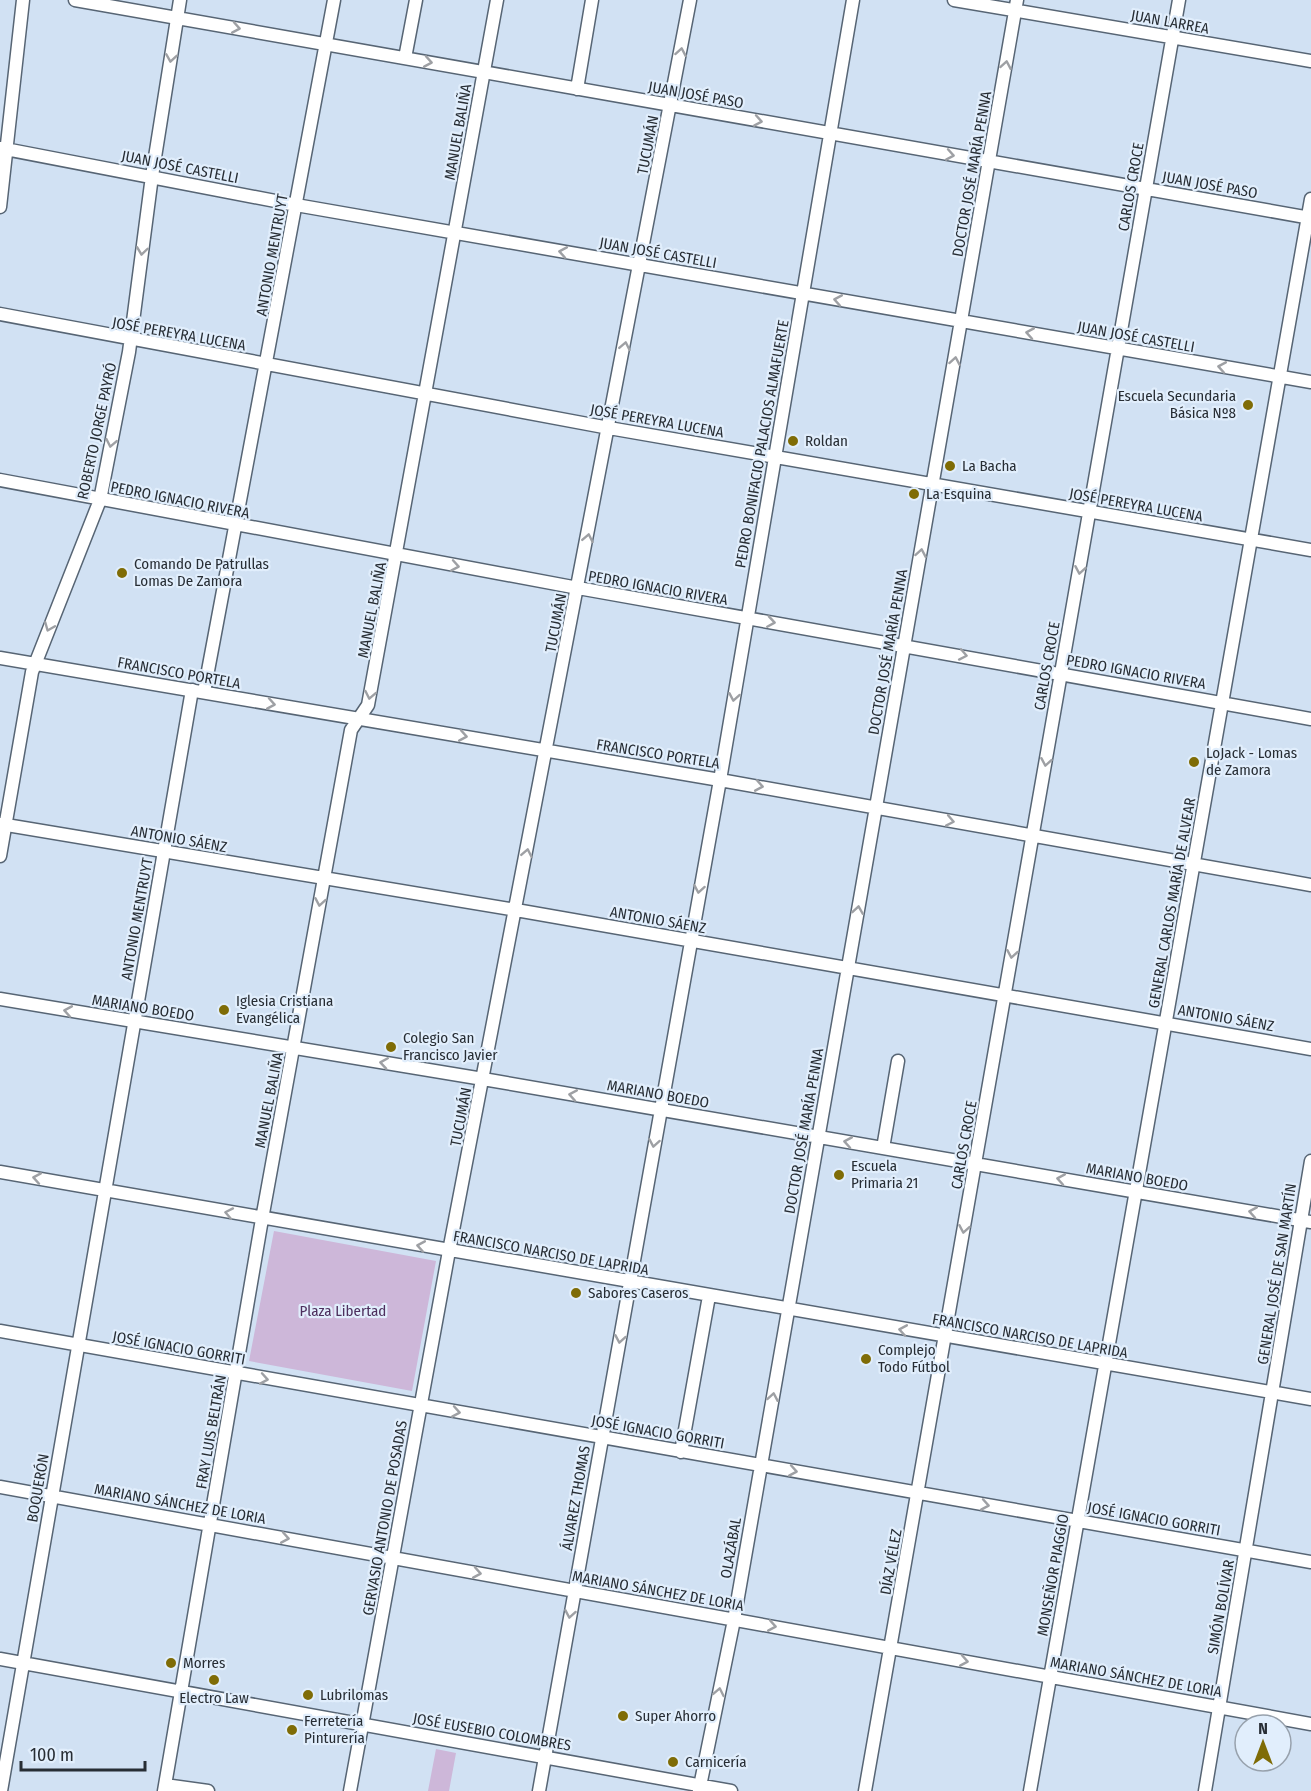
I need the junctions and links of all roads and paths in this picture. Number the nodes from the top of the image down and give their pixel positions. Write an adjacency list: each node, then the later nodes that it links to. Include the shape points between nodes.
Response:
1 (23, 0): 22 (street)
2 (75, 0): 13 (street, JUAN JOSÉ PASO)
3 (180, 0): 13 (street, ROBERTO JORGE PAYRÓ)
4 (334, 0): 15 (street, ANTONIO MENTRUYT)
5 (416, 0): 16 (street)
6 (497, 0): 18 (street, MANUEL BALIÑA)
7 (592, 0): 19 (street)
8 (690, 0): 20 (street, TUCUMÁN, one-way to 8)
9 (853, 0): 21 (street, PEDRO BONIFACIO PALACIOS ALMAFUERTE)
10 (954, 0): 12 (street, JUAN LARREA)
11 (1179, 0): 14 (street, CARLOS CROCE)
12 (1017, 5): 14 (street, JUAN LARREA); 23 (street, DOCTOR JOSÉ MARÍA PENNA, one-way to 12)
13 (178, 18): 15 (street, JUAN JOSÉ PASO, one-way to 15); 24 (street, ROBERTO JORGE PAYRÓ, one-way to 24)
14 (1172, 37): 17 (street, JUAN LARREA); 25 (street, CARLOS CROCE)
15 (325, 44): 16 (street, JUAN JOSÉ PASO); 27 (street, ANTONIO MENTRUYT)
16 (405, 58): 18 (street, JUAN JOSÉ PASO, one-way to 18)
17 (1311, 61)
18 (484, 72): 19 (street, JUAN JOSÉ PASO); 30 (street, MANUEL BALIÑA)
19 (577, 89): 20 (street, JUAN JOSÉ PASO)
20 (671, 105): 21 (street, JUAN JOSÉ PASO, one-way to 21); 31 (street, TUCUMÁN)
21 (830, 133): 23 (street, JUAN JOSÉ PASO, one-way to 23); 32 (street, PEDRO BONIFACIO PALACIOS ALMAFUERTE)
22 (3, 149): 24 (street, JUAN JOSÉ CASTELLI); 28 (street)
23 (989, 162): 25 (street, JUAN JOSÉ PASO); 34 (street, DOCTOR JOSÉ MARÍA PENNA)
24 (152, 176): 27 (street, JUAN JOSÉ CASTELLI); 35 (street, ROBERTO JORGE PAYRÓ, one-way to 35)
25 (1145, 189): 29 (street, JUAN JOSÉ PASO); 36 (street, CARLOS CROCE)
26 (1311, 199): 29 (street, GENERAL CARLOS MARÍA DE ALVEAR)
27 (296, 205): 30 (street, JUAN JOSÉ CASTELLI); 37 (street, ANTONIO MENTRUYT)
28 (0, 207)
29 (1309, 218): 38 (street, GENERAL CARLOS MARÍA DE ALVEAR)
30 (454, 232): 31 (street, JUAN JOSÉ CASTELLI, one-way to 30); 40 (street, MANUEL BALIÑA)
31 (640, 265): 32 (street, JUAN JOSÉ CASTELLI); 41 (street, TUCUMÁN, one-way to 31)
32 (802, 293): 34 (street, JUAN JOSÉ CASTELLI, one-way to 32); 42 (street, PEDRO BONIFACIO PALACIOS ALMAFUERTE)
33 (0, 314): 35 (street, JOSÉ PEREYRA LUCENA)
34 (962, 321): 36 (street, JUAN JOSÉ CASTELLI, one-way to 34); 44 (street, DOCTOR JOSÉ MARÍA PENNA, one-way to 34)
35 (130, 341): 37 (street, JOSÉ PEREYRA LUCENA); 45 (street, ROBERTO JORGE PAYRÓ, one-way to 45)
36 (1118, 349): 38 (street, JUAN JOSÉ CASTELLI, one-way to 36); 46 (street, CARLOS CROCE)
37 (267, 366): 40 (street, JOSÉ PEREYRA LUCENA); 47 (street, ANTONIO MENTRUYT)
38 (1280, 377): 39 (street, JUAN JOSÉ CASTELLI); 48 (street, GENERAL CARLOS MARÍA DE ALVEAR)
39 (1311, 382)
40 (425, 394): 41 (street, JOSÉ PEREYRA LUCENA); 50 (street, MANUEL BALIÑA)
41 (609, 428): 42 (street, JOSÉ PEREYRA LUCENA); 51 (street, TUCUMÁN, one-way to 41)
42 (776, 457): 44 (street, JOSÉ PEREYRA LUCENA); 52 (street, PEDRO BONIFACIO PALACIOS ALMAFUERTE)
43 (0, 480): 45 (street, PEDRO IGNACIO RIVERA)
44 (934, 484): 46 (street, JOSÉ PEREYRA LUCENA); 53 (street, DOCTOR JOSÉ MARÍA PENNA, one-way to 44)
45 (100, 500): 47 (street, PEDRO IGNACIO RIVERA); 55 (street, ROBERTO JORGE PAYRÓ, one-way to 55)
46 (1090, 512): 48 (street, JOSÉ PEREYRA LUCENA); 56 (street, CARLOS CROCE, one-way to 56)
47 (235, 525): 50 (street, PEDRO IGNACIO RIVERA); 57 (street, ANTONIO MENTRUYT)
48 (1252, 541): 49 (street, JOSÉ PEREYRA LUCENA); 58 (street, GENERAL CARLOS MARÍA DE ALVEAR)
49 (1311, 550)
50 (397, 555): 51 (street, PEDRO IGNACIO RIVERA, one-way to 51); 59 (street, MANUEL BALIÑA, one-way to 59, via 369,705)
51 (578, 588): 52 (street, PEDRO IGNACIO RIVERA); 61 (street, TUCUMÁN)
52 (747, 619): 53 (street, PEDRO IGNACIO RIVERA, one-way to 53); 62 (street, PEDRO BONIFACIO PALACIOS ALMAFUERTE, one-way to 62)
53 (904, 644): 56 (street, PEDRO IGNACIO RIVERA, one-way to 56); 63 (street, DOCTOR JOSÉ MARÍA PENNA)
54 (0, 658): 55 (street, FRANCISCO PORTELA)
55 (35, 664): 57 (street, FRANCISCO PORTELA); 64 (street, ROBERTO JORGE PAYRÓ)
56 (1061, 674): 58 (street, PEDRO IGNACIO RIVERA); 65 (street, CARLOS CROCE, one-way to 65)
57 (198, 691): 59 (street, FRANCISCO PORTELA, one-way to 59); 66 (street, ANTONIO MENTRUYT)
58 (1224, 704): 60 (street, PEDRO IGNACIO RIVERA); 68 (street, GENERAL CARLOS MARÍA DE ALVEAR)
59 (361, 719): 61 (street, FRANCISCO PORTELA, one-way to 61); 69 (street, MANUEL BALIÑA, via 351,730)
60 (1311, 719)
61 (547, 751): 62 (street, FRANCISCO PORTELA); 71 (street, TUCUMÁN, one-way to 61)
62 (720, 780): 63 (street, FRANCISCO PORTELA, one-way to 63); 72 (street, PEDRO BONIFACIO PALACIOS ALMAFUERTE, one-way to 72)
63 (875, 807): 65 (street, FRANCISCO PORTELA, one-way to 65); 73 (street, DOCTOR JOSÉ MARÍA PENNA, one-way to 63)
64 (3, 824): 66 (street, ANTONIO SÁENZ); 67 (street, ROBERTO JORGE PAYRÓ)
65 (1033, 837): 68 (street, FRANCISCO PORTELA); 74 (street, CARLOS CROCE, one-way to 74)
66 (165, 851): 69 (street, ANTONIO SÁENZ); 76 (street, ANTONIO MENTRUYT)
67 (0, 856)
68 (1194, 864): 70 (street, FRANCISCO PORTELA); 77 (street, GENERAL CARLOS MARÍA DE ALVEAR)
69 (324, 880): 71 (street, ANTONIO SÁENZ); 78 (street, MANUEL BALIÑA, one-way to 78)
70 (1311, 885)
71 (516, 910): 72 (street, ANTONIO SÁENZ); 81 (street, TUCUMÁN)
72 (690, 941): 73 (street, ANTONIO SÁENZ); 82 (street, PEDRO BONIFACIO PALACIOS ALMAFUERTE)
73 (848, 968): 74 (street, ANTONIO SÁENZ); 83 (street, DOCTOR JOSÉ MARÍA PENNA)
74 (1005, 996): 77 (street, ANTONIO SÁENZ); 86 (street, CARLOS CROCE)
75 (0, 999): 76 (street, MARIANO BOEDO, one-way to 75)
76 (134, 1022): 78 (street, MARIANO BOEDO); 88 (street, ANTONIO MENTRUYT)
77 (1166, 1023): 79 (street, ANTONIO SÁENZ); 89 (street, GENERAL CARLOS MARÍA DE ALVEAR)
78 (294, 1048): 81 (street, MARIANO BOEDO, one-way to 78); 90 (street, MANUEL BALIÑA)
79 (1311, 1049)
80 (898, 1061): 84 (street)
81 (483, 1079): 82 (street, MARIANO BOEDO, one-way to 81); 92 (street, TUCUMÁN)
82 (660, 1110): 83 (street, MARIANO BOEDO); 93 (street, PEDRO BONIFACIO PALACIOS ALMAFUERTE, one-way to 93)
83 (818, 1137): 84 (street, MARIANO BOEDO, one-way to 83); 95 (street, DOCTOR JOSÉ MARÍA PENNA)
84 (883, 1148): 86 (street, MARIANO BOEDO)
85 (1311, 1161): 91 (street, GENERAL JOSÉ DE SAN MARTÍN)
86 (975, 1164): 89 (street, MARIANO BOEDO, one-way to 86); 97 (street, CARLOS CROCE, one-way to 97)
87 (0, 1172): 88 (street, FRANCISCO NARCISO DE LAPRIDA, one-way to 87)
88 (104, 1189): 90 (street, FRANCISCO NARCISO DE LAPRIDA, one-way to 88); 98 (street, BOQUERÓN)
89 (1136, 1192): 91 (street, MARIANO BOEDO, one-way to 89); 99 (street, GENERAL CARLOS MARÍA DE ALVEAR)
90 (262, 1219): 92 (street, FRANCISCO NARCISO DE LAPRIDA, one-way to 90); 100 (street, FRAY LUIS BELTRÁN)
91 (1306, 1221): 101 (street, GENERAL JOSÉ DE SAN MARTÍN)
92 (449, 1251): 93 (street, FRANCISCO NARCISO DE LAPRIDA); 103 (street, GERVASIO ANTONIO DE POSADAS)
93 (630, 1282): 94 (street, FRANCISCO NARCISO DE LAPRIDA); 104 (street, ÁLVAREZ THOMAS, one-way to 104)
94 (709, 1296): 95 (street, FRANCISCO NARCISO DE LAPRIDA); 105 (street)
95 (788, 1310): 97 (street, FRANCISCO NARCISO DE LAPRIDA, one-way to 95); 106 (street, OLAZÁBAL, one-way to 95)
96 (0, 1331): 98 (street, JOSÉ IGNACIO GORRITI)
97 (945, 1337): 99 (street, FRANCISCO NARCISO DE LAPRIDA); 108 (street, DÍAZ VÉLEZ)
98 (78, 1345): 100 (street, JOSÉ IGNACIO GORRITI); 109 (street, BOQUERÓN)
99 (1106, 1364): 101 (street, FRANCISCO NARCISO DE LAPRIDA); 110 (street, MONSEÑOR PIAGGIO)
100 (236, 1374): 103 (street, JOSÉ IGNACIO GORRITI, one-way to 103); 111 (street, FRAY LUIS BELTRÁN)
101 (1272, 1392): 102 (street, FRANCISCO NARCISO DE LAPRIDA); 112 (street, SIMÓN BOLÍVAR)
102 (1311, 1399)
103 (421, 1406): 104 (street, JOSÉ IGNACIO GORRITI, one-way to 104); 113 (street, GERVASIO ANTONIO DE POSADAS)
104 (602, 1438): 105 (street, JOSÉ IGNACIO GORRITI); 115 (street, ÁLVAREZ THOMAS)
105 (681, 1452): 106 (street, JOSÉ IGNACIO GORRITI)
106 (761, 1466): 108 (street, JOSÉ IGNACIO GORRITI, one-way to 108); 116 (street, OLAZÁBAL)
107 (0, 1487): 109 (street, MARIANO SÁNCHEZ DE LORIA)
108 (918, 1493): 110 (street, JOSÉ IGNACIO GORRITI, one-way to 110); 117 (street, DÍAZ VÉLEZ)
109 (52, 1496): 111 (street, MARIANO SÁNCHEZ DE LORIA); 119 (street, BOQUERÓN)
110 (1078, 1521): 112 (street, JOSÉ IGNACIO GORRITI); 120 (street, MONSEÑOR PIAGGIO)
111 (210, 1525): 113 (street, MARIANO SÁNCHEZ DE LORIA, one-way to 113); 121 (street, FRAY LUIS BELTRÁN)
112 (1245, 1550): 114 (street, JOSÉ IGNACIO GORRITI); 122 (street, SIMÓN BOLÍVAR)
113 (393, 1558): 115 (street, MARIANO SÁNCHEZ DE LORIA, one-way to 115); 123 (street, GERVASIO ANTONIO DE POSADAS)
114 (1311, 1562)
115 (574, 1590): 116 (street, MARIANO SÁNCHEZ DE LORIA); 125 (street, ÁLVAREZ THOMAS, one-way to 125)
116 (734, 1620): 117 (street, MARIANO SÁNCHEZ DE LORIA, one-way to 117); 127 (street, OLAZÁBAL, one-way to 116)
117 (892, 1648): 120 (street, MARIANO SÁNCHEZ DE LORIA, one-way to 120); 133 (street, DÍAZ VÉLEZ)
118 (0, 1659): 119 (street, JOSÉ EUSEBIO COLOMBRES)
119 (25, 1663): 121 (street, JOSÉ EUSEBIO COLOMBRES); 128 (street, BOQUERÓN)
120 (1050, 1677): 122 (street, MARIANO SÁNCHEZ DE LORIA); 134 (street, MONSEÑOR PIAGGIO)
121 (182, 1690): 123 (street, JOSÉ EUSEBIO COLOMBRES); 126 (street, FRAY LUIS BELTRÁN)
122 (1219, 1707): 124 (street, MARIANO SÁNCHEZ DE LORIA); 135 (street, SIMÓN BOLÍVAR)
123 (363, 1723): 125 (street, JOSÉ EUSEBIO COLOMBRES); 130 (street, GERVASIO ANTONIO DE POSADAS)
124 (1311, 1724)
125 (545, 1756): 127 (street, JOSÉ EUSEBIO COLOMBRES); 131 (street, ÁLVAREZ THOMAS)
126 (165, 1788): 129 (street)
127 (700, 1788): 132 (street, JOSÉ EUSEBIO COLOMBRES)
128 (1, 1791)
129 (208, 1791)
130 (350, 1791)
131 (539, 1791)
132 (731, 1791)
133 (865, 1791)
134 (1030, 1791)
135 (1205, 1791)

